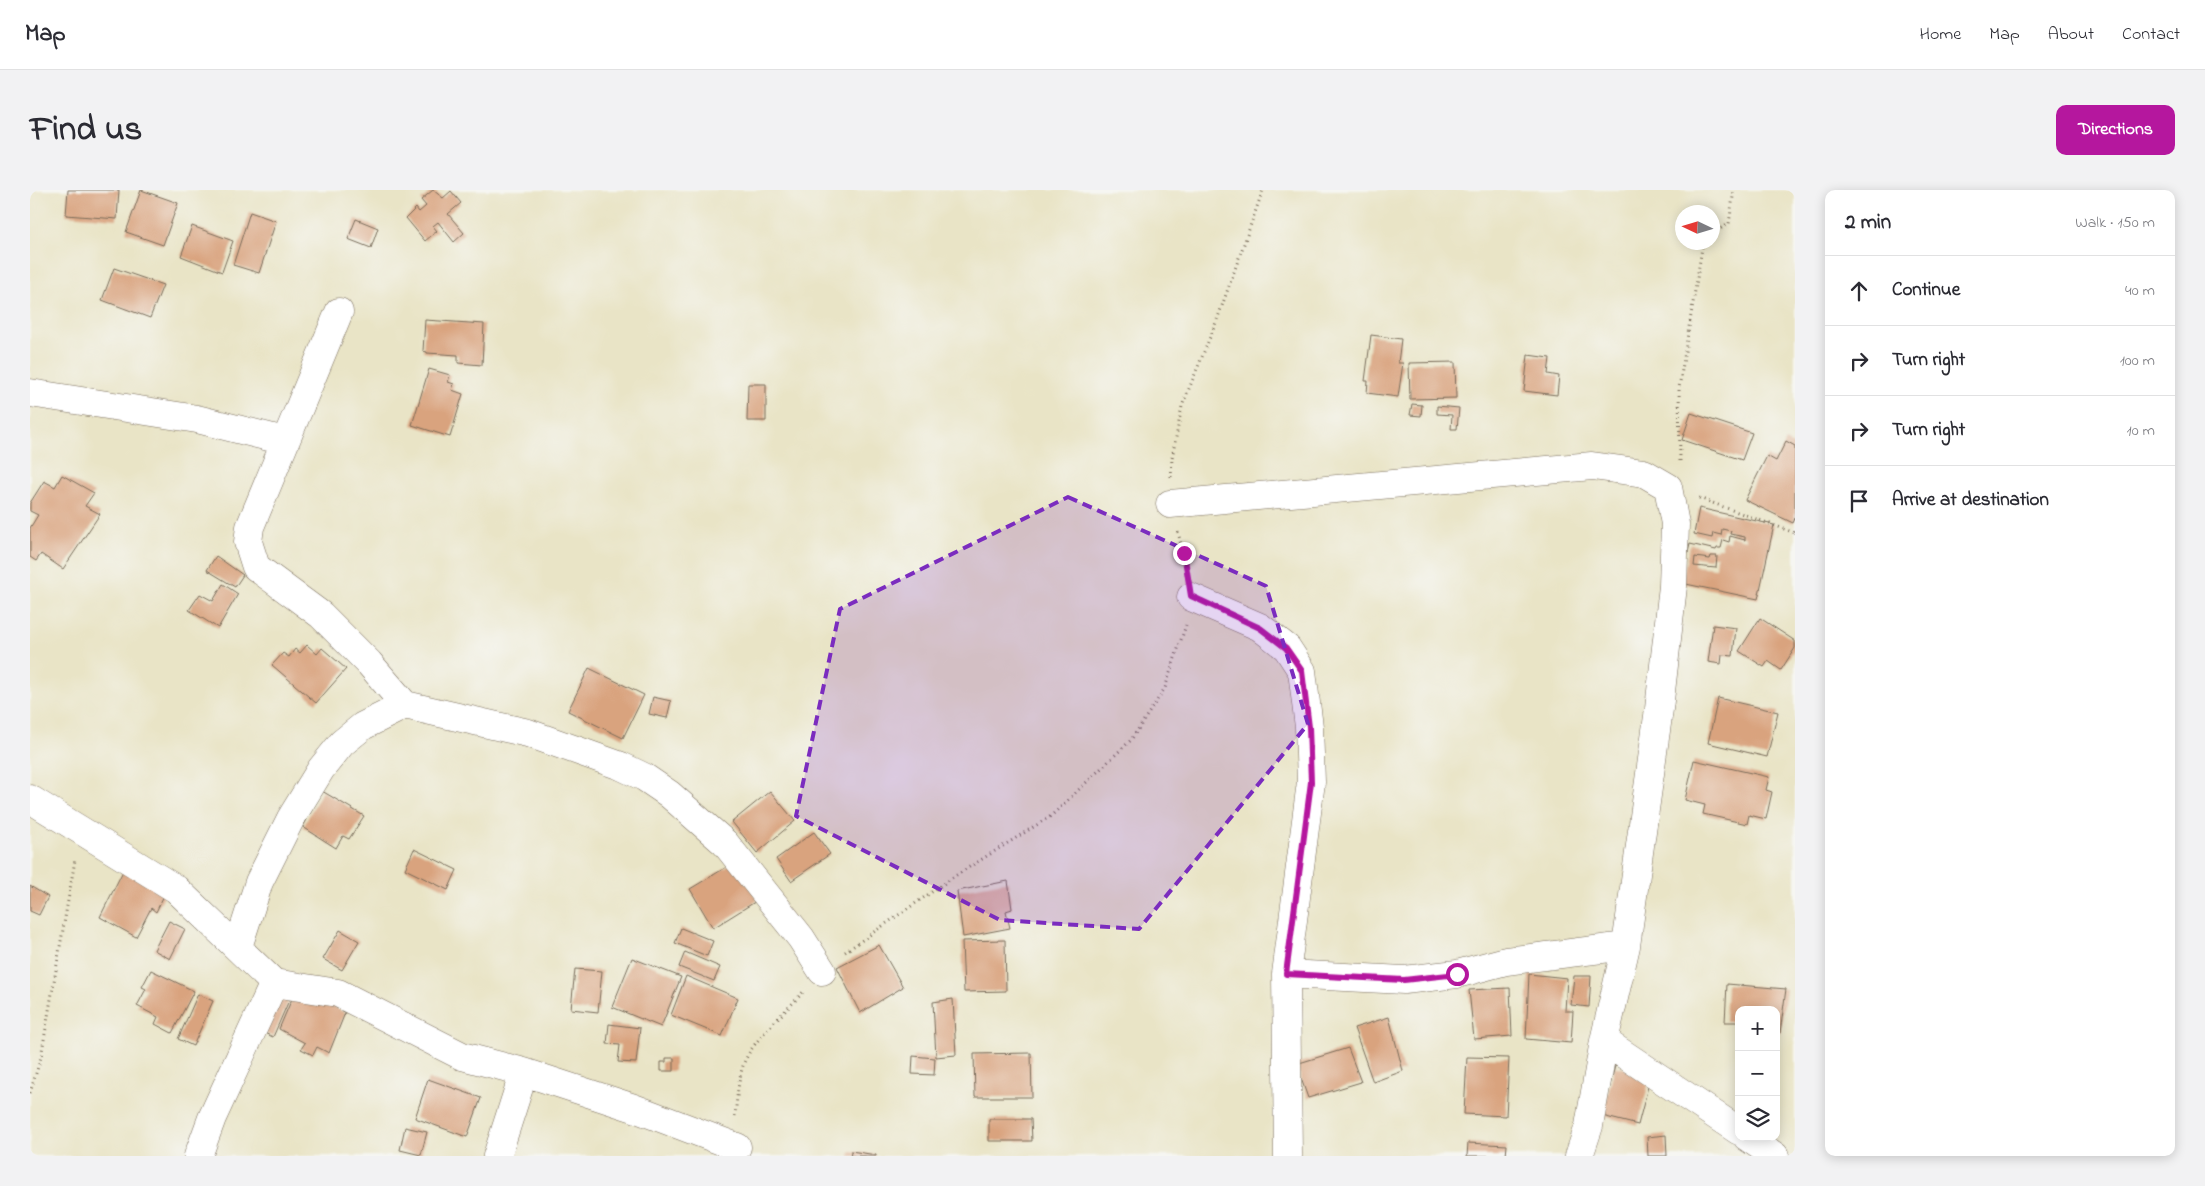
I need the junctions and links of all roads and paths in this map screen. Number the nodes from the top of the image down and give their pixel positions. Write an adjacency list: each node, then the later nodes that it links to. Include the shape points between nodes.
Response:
1 (1263, 190): 9 (path, via 1217,320 1182,406 1172,458)
2 (1734, 190): 3 (path, via 1729,224)
3 (1720, 229)
4 (1702, 250): 8 (path, via 1679,388 1680,459)
5 (339, 312): 7 (street)
6 (30, 393): 7 (street, via 197,419)
7 (285, 441): 12 (street, via 250,527 248,542 253,561 264,575 321,616 369,663)
8 (1668, 487): 9 (street, via 1644,473 1592,466); 10 (path); 15 (street, via 1675,524 1673,586)
9 (1170, 504): 11 (path, via 1184,553)
10 (1795, 533)
11 (1191, 596): 17 (path, via 1184,634 1165,688 1131,740 1051,816 955,876 831,961); 18 (street, via 1260,628 1286,648 1302,671 1311,782)
12 (405, 705): 16 (street, via 363,726 342,743 322,769 291,818 259,882); 17 (street, via 528,733 644,777 669,794 725,843 801,938)
13 (30, 799): 14 (street)
14 (81, 830): 16 (street, via 176,889); 22 (path, via 40,1057)
15 (1626, 946): 18 (street, via 1506,961 1457,974 1404,980); 20 (street)
16 (238, 947): 19 (street)
17 (822, 971): 25 (path, via 757,1042 744,1063 735,1120)
18 (1286, 974): 28 (street)
19 (274, 983): 21 (street, via 338,993 462,1056); 26 (street)
20 (1604, 1041): 23 (street); 29 (street, via 1589,1126)
21 (524, 1072): 25 (street, via 634,1108); 27 (street)
22 (30, 1093)
23 (1735, 1128)
24 (1753, 1141): 30 (street)
25 (737, 1147)
26 (198, 1156)
27 (497, 1156)
28 (1288, 1156)
29 (1579, 1156)
30 (1775, 1156)

